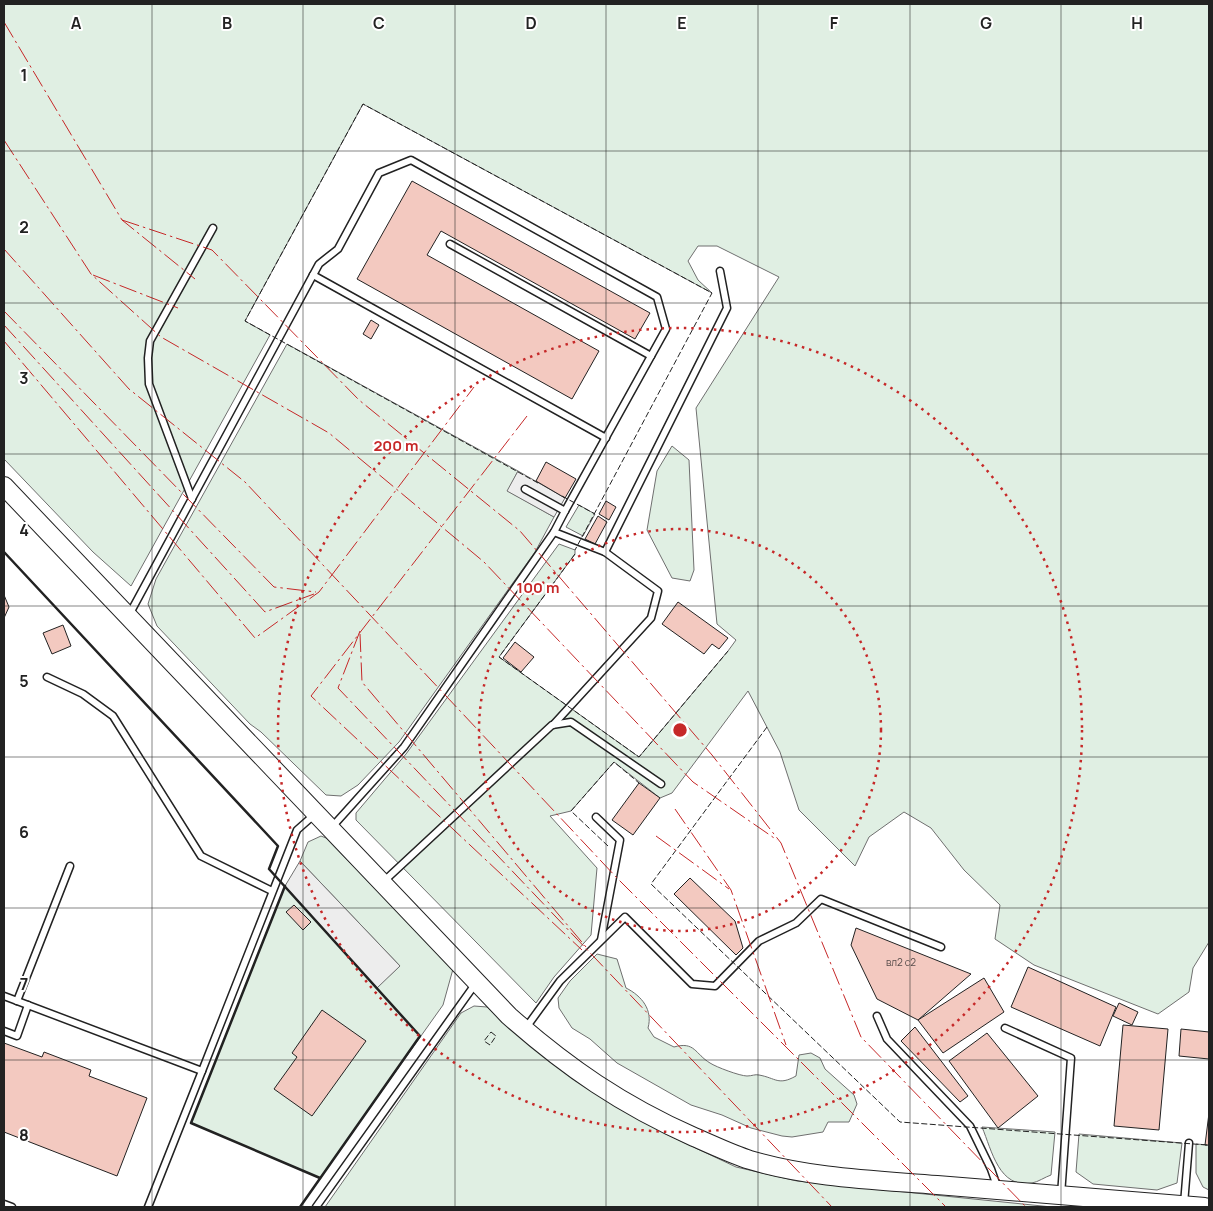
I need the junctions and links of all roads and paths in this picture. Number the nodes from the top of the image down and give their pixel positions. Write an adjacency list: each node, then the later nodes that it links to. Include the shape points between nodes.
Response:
1 (213, 228): 9 (lane, via 150,341 148,358 149,384)
2 (450, 244): 5 (lane)
3 (720, 271): 12 (lane, via 727,308)
4 (313, 275): 5 (lane, via 319,264 338,249 380,173 411,160 657,297 666,329); 6 (lane); 9 (lane)
5 (651, 356): 6 (lane)
6 (606, 438): 10 (lane)
7 (4, 486): 13 (street)
8 (525, 489): 10 (lane)
9 (192, 499): 13 (lane)
10 (565, 511): 11 (lane)
11 (554, 532): 12 (lane); 19 (lane, via 404,747)
12 (605, 552): 15 (lane, via 658,592 651,618)
13 (128, 616): 17 (street)
14 (47, 677): 22 (lane, via 83,694 113,716 201,856)
15 (552, 725): 16 (lane, via 571,722); 21 (lane)
16 (661, 784)
17 (315, 814): 19 (street); 22 (lane, via 297,830)
18 (596, 818): 23 (lane, via 620,840)
19 (329, 829): 21 (street)
20 (70, 866): 27 (lane)
21 (382, 884): 25 (street)
22 (272, 891): 33 (lane)
23 (601, 941): 24 (lane, via 625,917 692,984 715,986 758,941 796,923 821,899); 31 (lane, via 560,981)
24 (941, 947)
25 (476, 982): 31 (street); 42 (lane)
26 (4, 996): 27 (lane)
27 (17, 1001): 28 (lane)
28 (28, 1005): 32 (lane, via 17,1036); 33 (lane)
29 (877, 1016): 35 (lane, via 887,1039 970,1126)
30 (1004, 1028): 36 (lane, via 1071,1058)
31 (524, 1030): 35 (street, via 578,1073 620,1100 750,1160 856,1178)
32 (4, 1031)
33 (202, 1071): 41 (lane)
34 (1189, 1143): 39 (lane)
35 (998, 1190): 36 (street)
36 (1061, 1196): 38 (street)
37 (4, 1204): 40 (lane)
38 (1122, 1204): 39 (street)
39 (1184, 1206): 43 (street)
40 (12, 1207)
41 (148, 1207)
42 (316, 1207)
43 (1205, 1207)

